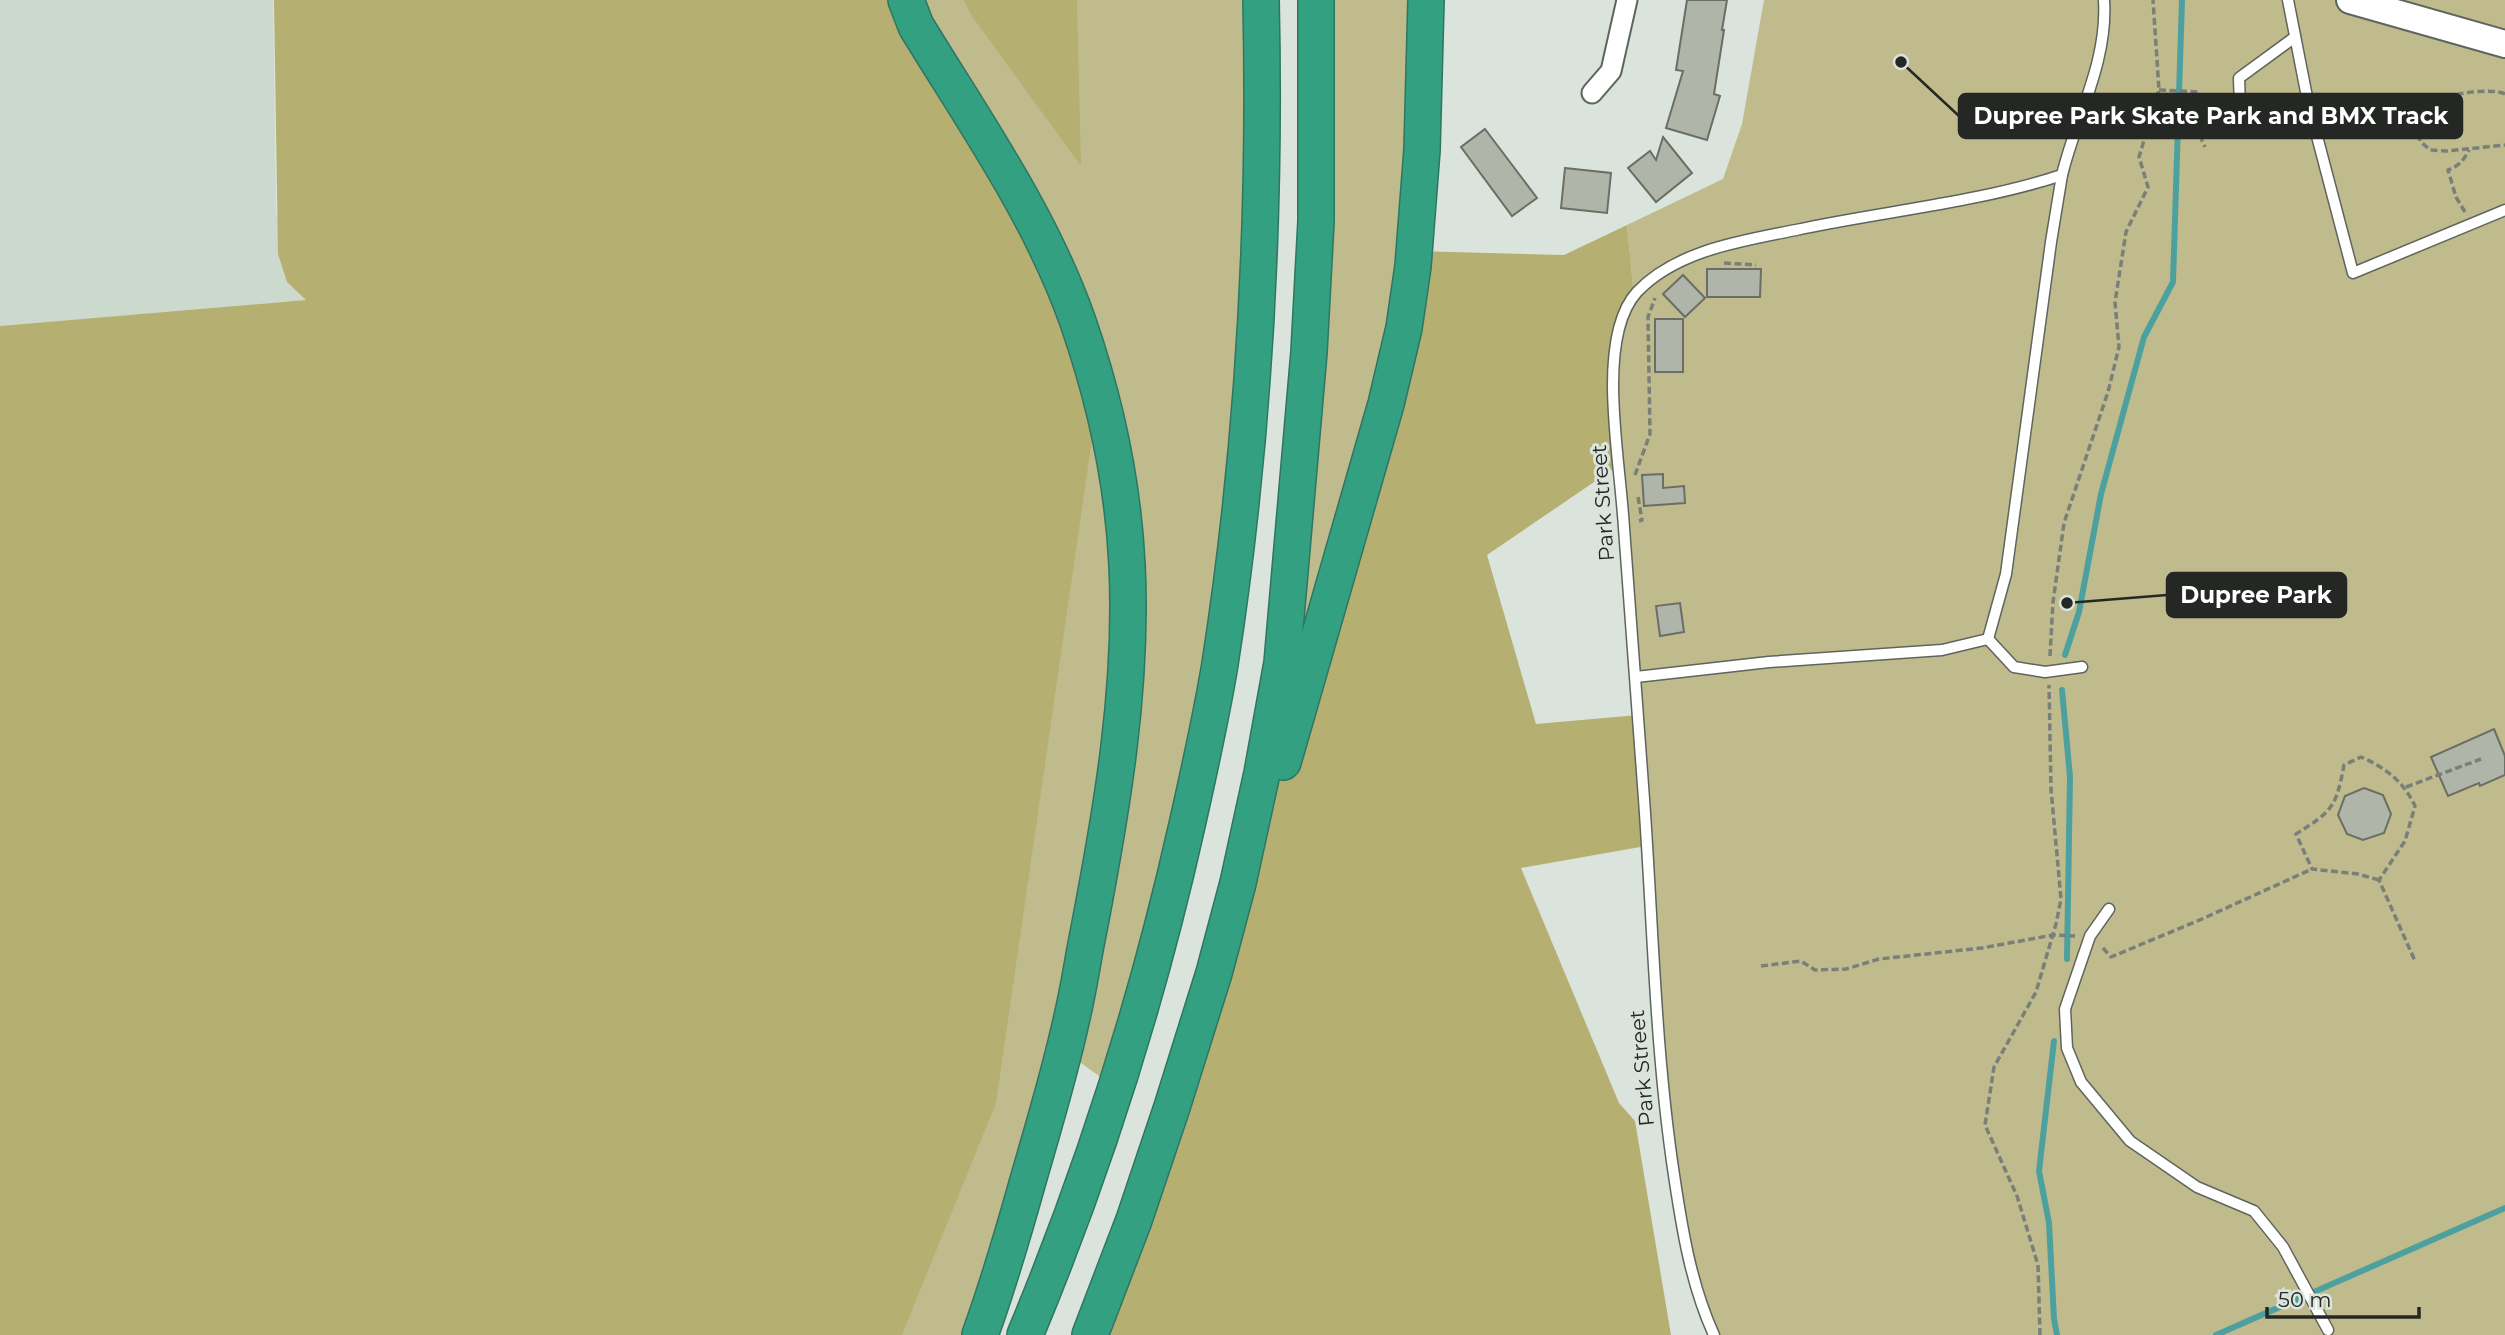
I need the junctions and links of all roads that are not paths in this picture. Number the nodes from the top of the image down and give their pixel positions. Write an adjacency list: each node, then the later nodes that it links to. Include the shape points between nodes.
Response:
1 (905, 0): 21 (highway, via 916,26 1024,204 1077,319 1115,462 1127,566 1122,720 1101,869 1052,1096)
2 (1261, 0): 22 (highway, via 1263,96 1255,337 1219,666 1197,783 1153,964 1076,1205)
3 (1316, 0): 18 (highway, via 1316,221 1288,596 1282,663)
4 (1426, 0): 18 (highway, via 1422,150 1404,328 1288,747)
5 (1628, 0): 11 (street, via 1611,71)
6 (2104, 0): 13 (lane, via 2099,63)
7 (2288, 0): 9 (lane)
8 (2350, 0): 10 (street)
9 (2295, 37): 12 (lane); 12 (lane, via 2239,78 2239,108 2269,116)
10 (2505, 44)
11 (1592, 93)
12 (2308, 102): 14 (lane, via 2353,273)
13 (2062, 175): 15 (lane, via 2006,574); 17 (lane, Park Street, via 2018,189 1849,218 1721,247 1673,266 1650,279 1634,296 1619,326 1613,383)
14 (2505, 210)
15 (1988, 639): 16 (lane, via 2014,667 2045,671); 17 (lane, via 1942,650)
16 (2082, 667)
17 (1636, 677): 24 (lane, Park Street, via 1664,1110 1694,1279)
18 (1238, 883): 23 (highway, via 1172,1107)
19 (2109, 909): 20 (lane, via 2090,936 2065,1009 2067,1048 2081,1082 2130,1141 2197,1187 2254,1211 2283,1247)
20 (2328, 1330)
21 (980, 1335)
22 (1026, 1335)
23 (1090, 1335)
24 (1714, 1335)

